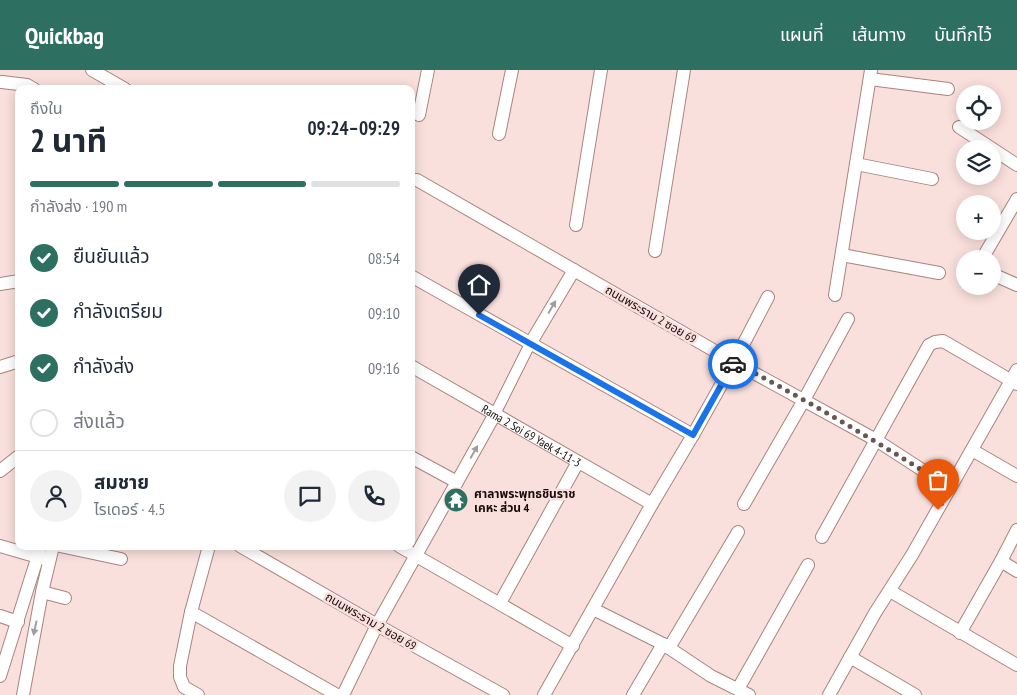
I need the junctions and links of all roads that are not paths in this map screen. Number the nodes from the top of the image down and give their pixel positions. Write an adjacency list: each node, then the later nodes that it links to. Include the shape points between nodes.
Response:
1 (92, 70): 9 (street)
2 (428, 70): 11 (street)
3 (512, 70): 13 (street)
4 (602, 70): 19 (street)
5 (684, 70): 21 (street)
6 (870, 75): 10 (street); 14 (street)
7 (3, 81): 8 (street)
8 (22, 85)
9 (118, 85)
10 (948, 89)
11 (419, 115)
12 (964, 130): 15 (street)
13 (498, 134)
14 (856, 164): 17 (street); 22 (street)
15 (1017, 165)
16 (415, 180): 23 (street, ถนนพระราม 2 ซอย 69)
17 (932, 180)
18 (1017, 199): 20 (street)
19 (576, 225)
20 (987, 250)
21 (655, 251)
22 (842, 255): 24 (street); 30 (street)
23 (574, 270): 33 (street, one-way to 23); 35 (street, ถนนพระราม 2 ซอย 69)
24 (939, 273)
25 (415, 278): 33 (street)
26 (1001, 278): 29 (street)
27 (15, 282): 28 (street)
28 (0, 284)
29 (1017, 285)
30 (835, 295)
31 (768, 297): 35 (street)
32 (848, 320): 39 (street)
33 (530, 344): 40 (street); 41 (street)
34 (15, 362): 36 (street)
35 (734, 362): 39 (street, ถนนพระราม 2 ซอย 69); 41 (street)
36 (0, 367)
37 (415, 368): 40 (street, Rama 2 Soi 69 Yaek 4-11-3)
38 (1015, 378): 42 (street, via 943,341 932,343); 43 (street)
39 (804, 400): 42 (street, ถนนพระราม 2 ซอย 69); 52 (street)
40 (495, 414): 46 (street, Rama 2 Soi 69 Yaek 4-11-3); 49 (street, one-way to 40)
41 (693, 435): 51 (street)
42 (876, 440): 50 (street, ถนนพระราม 2 ซอย 69); 55 (street)
43 (972, 450): 48 (street); 50 (street)
44 (15, 459): 47 (street)
45 (415, 459): 49 (street)
46 (578, 462): 51 (street, Rama 2 Soi 69 Yaek 4-11-3); 72 (street)
47 (0, 471)
48 (1017, 476)
49 (457, 482): 64 (street)
50 (950, 488): 69 (street)
51 (652, 504): 73 (street)
52 (744, 504)
53 (1017, 530): 66 (street)
54 (738, 532): 80 (street)
55 (822, 537)
56 (0, 546): 57 (street)
57 (15, 549)
58 (22, 550): 63 (street)
59 (79, 550): 65 (street)
60 (208, 550): 74 (street)
61 (247, 550): 77 (street, ถนนพระราม 2 ซอย 69)
62 (406, 550): 64 (street)
63 (43, 554): 70 (street); 76 (street)
64 (417, 556): 72 (street); 77 (street)
65 (121, 559)
66 (1000, 561): 68 (street); 78 (street)
67 (808, 565): 84 (street)
68 (1017, 571)
69 (890, 591): 78 (street); 81 (street)
70 (42, 592): 71 (street); 85 (street, one-way to 85)
71 (65, 598)
72 (500, 603): 79 (street)
73 (593, 609): 79 (street); 80 (street)
74 (190, 612): 86 (street, via 180,677 184,687); 87 (street)
75 (0, 616): 76 (street)
76 (18, 622): 83 (street)
77 (377, 625): 88 (street); 89 (street, ถนนพระราม 2 ซอย 69)
78 (960, 633): 82 (street)
79 (573, 646): 90 (street)
80 (666, 646): 84 (street); 91 (street)
81 (850, 657): 92 (street); 93 (street)
82 (1017, 665)
83 (0, 676)
84 (735, 691)
85 (23, 695)
86 (198, 695)
87 (337, 695)
88 (343, 695)
89 (503, 695)
90 (544, 695)
91 (633, 695)
92 (829, 695)
93 (915, 695)

